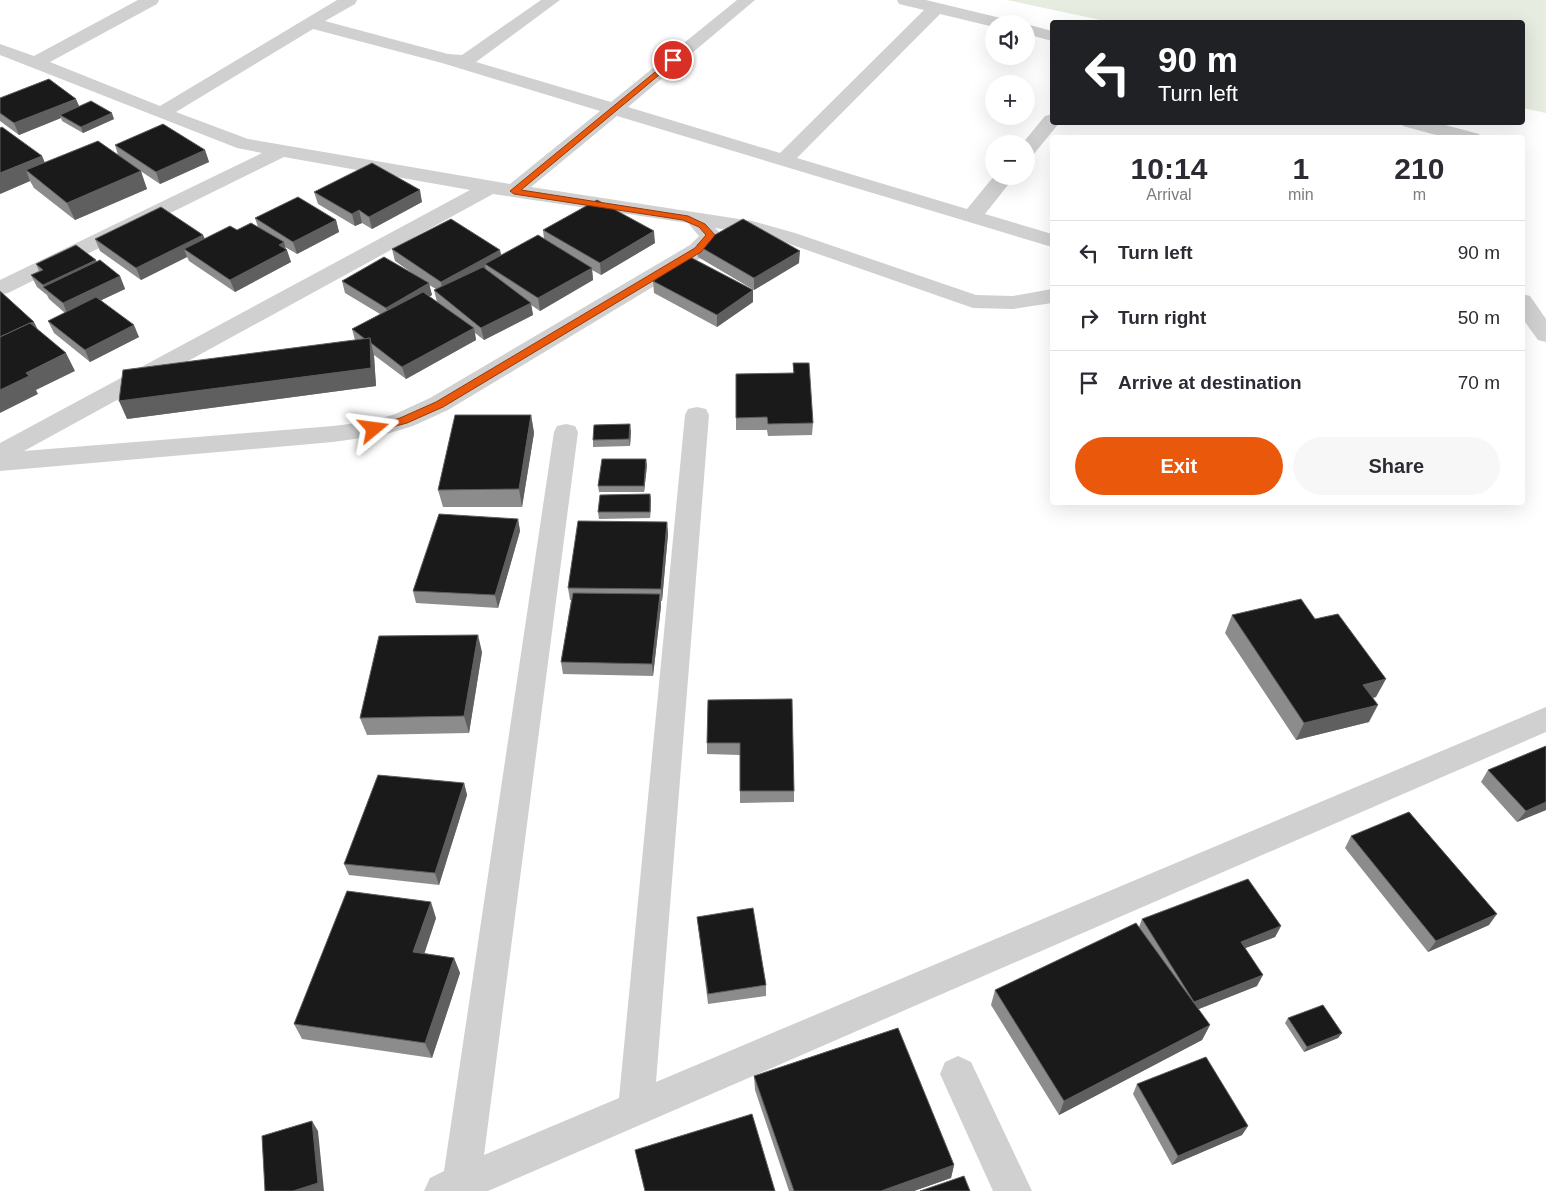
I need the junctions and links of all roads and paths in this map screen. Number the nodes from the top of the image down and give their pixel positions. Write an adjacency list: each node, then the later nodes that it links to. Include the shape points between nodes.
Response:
1 (151, 0): 13 (street)
2 (349, 0): 8 (street)
3 (552, 0): 12 (street, via 473,57)
4 (747, 0): 14 (street)
5 (905, 0): 6 (street)
6 (936, 8): 7 (street); 21 (street)
7 (985, 20)
8 (311, 23): 12 (street); 15 (street)
9 (1035, 32): 10 (street)
10 (1050, 36)
11 (0, 49): 13 (street)
12 (448, 59): 14 (street)
13 (37, 62): 15 (street)
14 (614, 109): 21 (street); 24 (street)
15 (161, 113): 20 (street, via 244,144)
16 (1050, 122): 19 (street)
17 (1422, 125): 18 (street)
18 (1460, 135)
19 (1035, 140)
20 (281, 151): 23 (street); 28 (street)
21 (784, 160): 25 (street)
22 (998, 185): 25 (street)
23 (490, 187): 24 (street); 34 (street)
24 (514, 191): 26 (street)
25 (972, 216): 27 (street)
26 (685, 218): 29 (street, via 752,227 788,237 974,301 1003,305); 35 (street, via 702,225 711,235 698,250 439,404 404,420 374,429 334,434)
27 (1050, 240)
28 (0, 288)
29 (1050, 297)
30 (1525, 306): 31 (street)
31 (1546, 335)
32 (697, 415): 38 (street)
33 (566, 432): 39 (street)
34 (0, 454)
35 (0, 462)
36 (1546, 720): 38 (street)
37 (958, 1074): 40 (street)
38 (636, 1108): 39 (street)
39 (452, 1187)
40 (1013, 1191)

